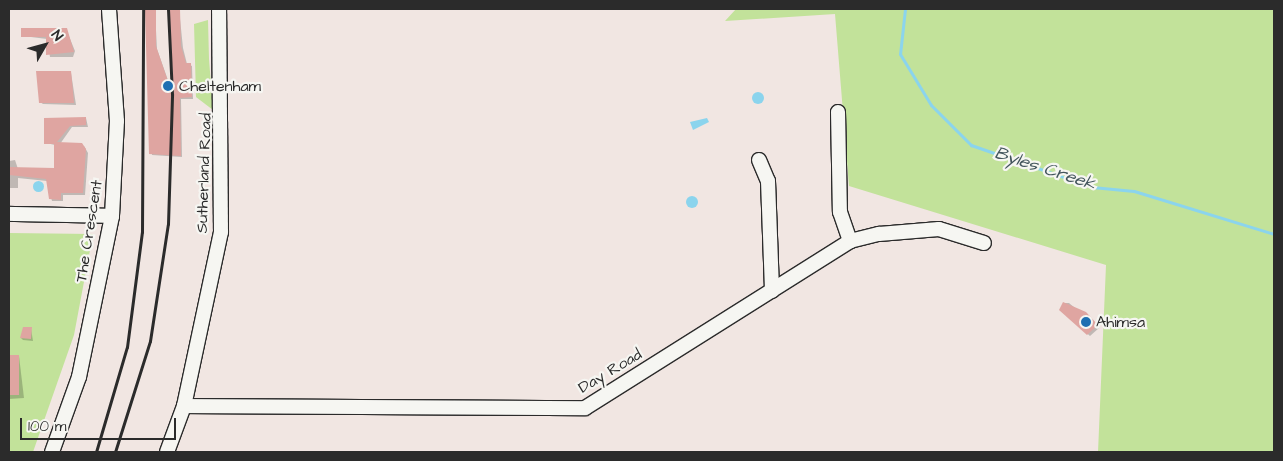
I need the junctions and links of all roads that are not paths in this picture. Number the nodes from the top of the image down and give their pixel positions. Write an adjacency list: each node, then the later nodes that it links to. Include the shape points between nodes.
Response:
1 (109, 9): 6 (street, The Crescent, via 116,121)
2 (219, 9): 10 (street, Sutherland Road, via 222,232)
3 (838, 112): 7 (street, via 840,212)
4 (759, 160): 9 (street, via 768,181)
5 (9, 214): 6 (street)
6 (112, 216): 11 (street, The Crescent, via 79,377)
7 (850, 241): 8 (street, Day Road, via 879,234 939,230); 9 (street, Day Road)
8 (984, 243)
9 (772, 291): 10 (street, Day Road, via 585,408)
10 (184, 406): 12 (street, Sutherland Road)
11 (52, 452)
12 (167, 452)

